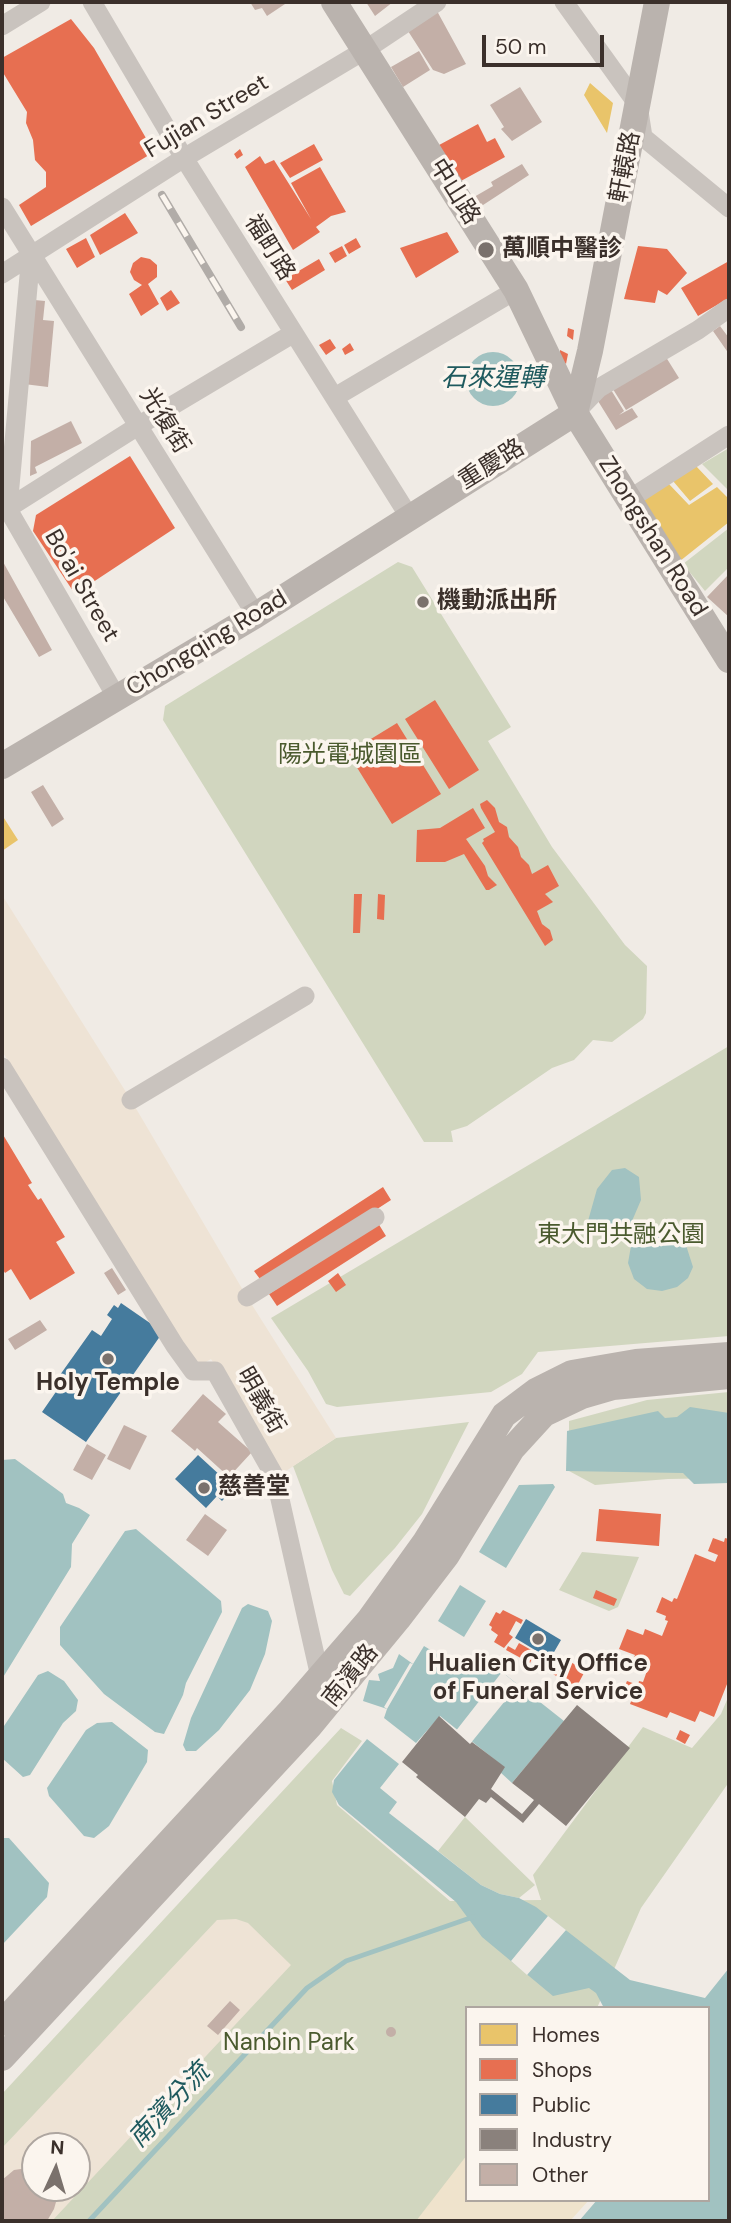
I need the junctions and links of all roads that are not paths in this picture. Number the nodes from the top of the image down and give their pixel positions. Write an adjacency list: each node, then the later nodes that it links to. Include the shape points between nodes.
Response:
1 (41, 2): 7 (street)
2 (92, 2): 10 (street, 福町路)
3 (334, 2): 8 (main road)
4 (438, 2): 8 (street, Fujian Street)
5 (564, 2): 9 (street)
6 (657, 2): 9 (main road, 軒轅路)
7 (2, 26)
8 (365, 50): 10 (street, Fujian Street); 15 (main road, 中山路)
9 (638, 105): 12 (street, via 643,137); 19 (main road, 軒轅路)
10 (184, 158): 13 (street, Fujian Street); 17 (street, 福町路)
11 (2, 207): 13 (street, 光復街)
12 (729, 208)
13 (31, 254): 14 (street, Fujian Street); 20 (street, 光復街); 23 (street)
14 (2, 274)
15 (516, 290): 18 (street); 19 (main road, 中山路)
16 (729, 308): 19 (street, via 599,388)
17 (294, 333): 18 (street, 福町路); 20 (street)
18 (335, 397): 24 (street, 福町路)
19 (575, 414): 22 (main road, Zhongshan Road); 24 (main road, 重慶路)
20 (138, 426): 23 (street); 25 (street, 光復街)
21 (729, 435): 22 (street)
22 (628, 500): 26 (main road, Zhongshan Road)
23 (4, 506): 27 (street, Bo'ai Street)
24 (410, 518): 25 (main road, Chongqing Road)
25 (256, 615): 27 (main road, Chongqing Road)
26 (729, 660)
27 (117, 698): 28 (main road, Chongqing Road)
28 (2, 766)
29 (305, 996): 31 (street)
30 (2, 1067): 36 (street, 明義街, via 175,1346 193,1371 215,1371 275,1476)
31 (131, 1100)
32 (375, 1217): 33 (street)
33 (247, 1297)
34 (729, 1355): 36 (main road, 南濱路, via 636,1362 572,1373 536,1391 504,1415)
35 (729, 1376): 36 (main road, 南濱路, via 613,1387 544,1414 512,1449 447,1555)
36 (329, 1685): 37 (main road, 南濱路); 38 (main road, 南濱路, via 300,1737)
37 (2, 2022)
38 (2, 2058)

